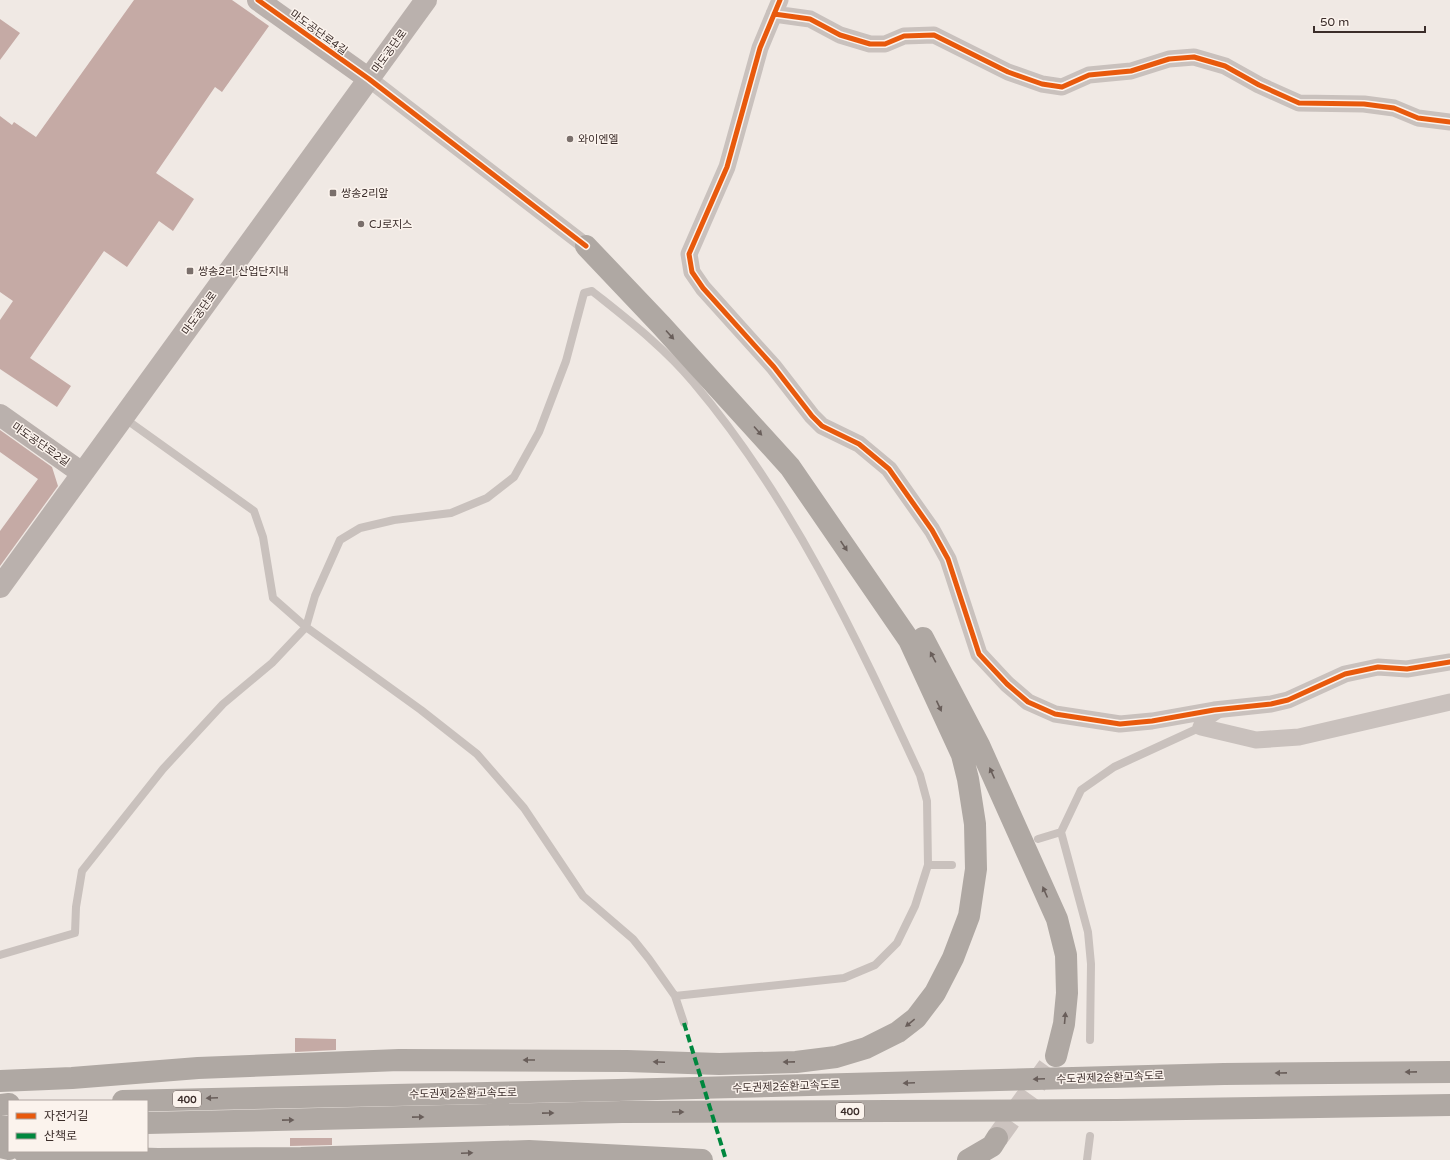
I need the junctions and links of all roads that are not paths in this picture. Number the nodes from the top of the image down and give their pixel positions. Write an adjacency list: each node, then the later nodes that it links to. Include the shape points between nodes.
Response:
1 (258, 0): 4 (main road, 마도공단로4길)
2 (426, 0): 4 (main road, 마도공단로)
3 (777, 7): 5 (street, via 810,19 840,35 870,44 885,44 904,36 934,35 1008,72 1049,85 1062,87 1089,75 1131,71 1169,59 1194,57 1225,66 1300,103 1364,104 1394,108 1418,118); 14 (street, via 760,48 727,167 689,254 692,272 703,288 774,367 812,416 822,426 859,444 888,469 932,530 948,559 979,654 1028,702 1055,714 1120,724)
4 (369, 79): 6 (street); 8 (main road, 마도공단로)
5 (1450, 122)
6 (586, 246): 24 (highway, one-way to 6, via 1064,1024 1067,993 1066,955 1057,919 980,745 915,624 798,454 672,316); 26 (highway, one-way to 26, via 661,324 790,467 909,640 962,755 975,824 976,869 969,916 953,958 935,993 916,1018 898,1032 866,1048 844,1055 796,1062 719,1064 399,1060 198,1068)
7 (0, 415): 9 (main road, 마도공단로2길)
8 (123, 417): 9 (main road, 마도공단로); 11 (lane, via 254,511 263,536 273,598)
9 (82, 473): 10 (main road, 마도공단로)
10 (0, 587)
11 (306, 627): 18 (lane, via 315,596 340,540 360,528 394,520 451,513 487,498 514,477 539,432 566,360 584,292 592,291 652,340 693,381 760,469 830,588 920,775 927,801); 20 (lane, via 272,663 223,704 163,769 82,871 76,907 76,933); 21 (lane, via 477,754 524,808 583,896 633,939)
12 (1450, 662): 14 (street, via 1407,669 1378,667 1345,674 1288,700)
13 (1450, 702): 15 (street, via 1299,737 1256,740)
14 (1228, 708): 15 (lane)
15 (1201, 727): 16 (lane, via 1114,767 1081,790)
16 (1061, 832): 17 (lane); 23 (lane, via 1088,932 1091,964)
17 (1038, 839)
18 (928, 865): 19 (lane); 21 (lane, via 915,906 897,943 875,965 844,978)
19 (952, 865)
20 (0, 955)
21 (675, 996): 22 (lane)
22 (684, 1023)
23 (1090, 1040)
24 (1056, 1056)
25 (1450, 1072): 27 (highway, 수도권제2순환고속도로 / 400, one-way to 27, via 1224,1074)
26 (0, 1081)
27 (148, 1100)
28 (1450, 1105): 29 (highway, 수도권제2순환고속도로 / 400, one-way to 28, via 622,1112 1117,1110)
29 (148, 1123)
30 (1090, 1136): 35 (lane)
31 (997, 1138): 34 (highway, via 992,1146)
32 (30, 1152): 33 (highway, one-way to 33, via 56,1156 158,1159 301,1158 529,1151)
33 (702, 1160)
34 (968, 1160)
35 (1087, 1160)

